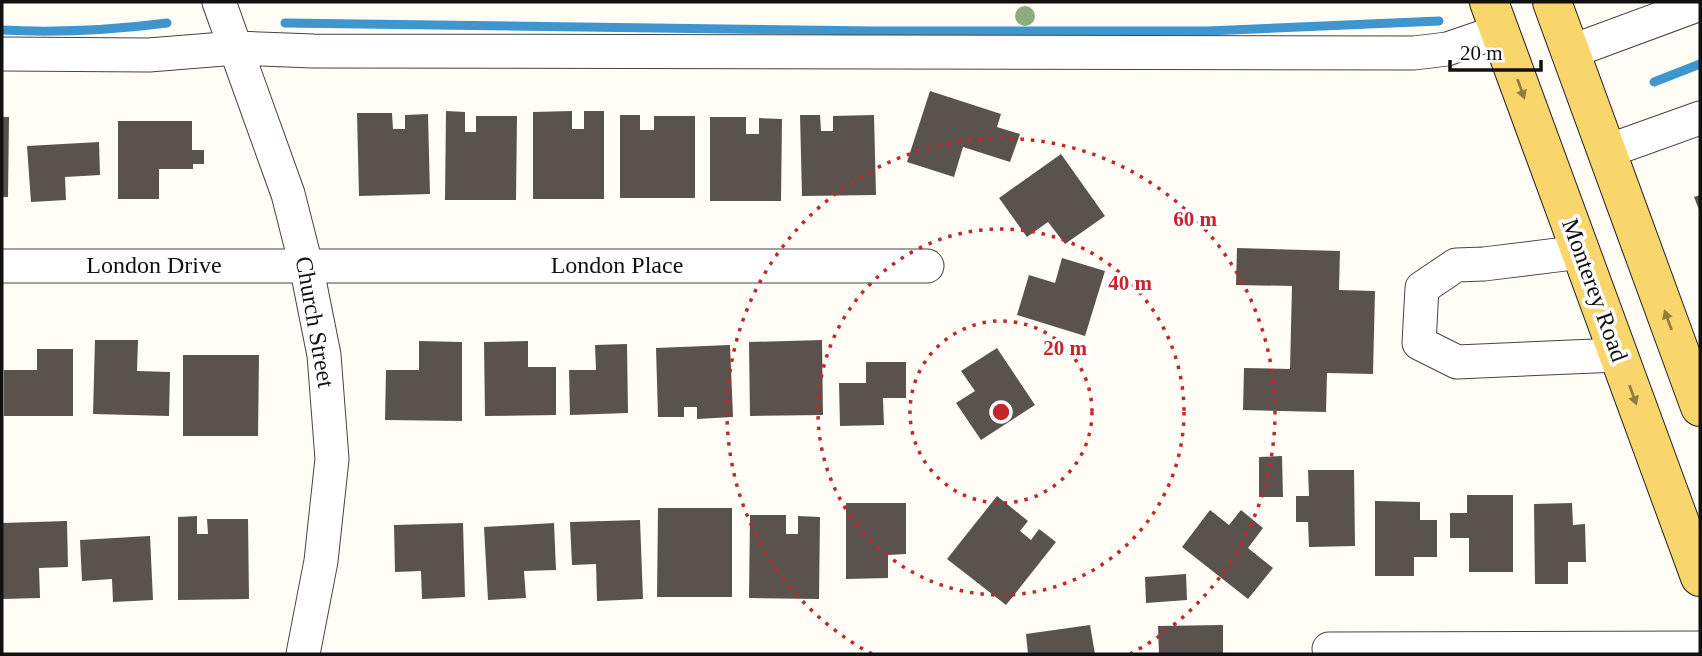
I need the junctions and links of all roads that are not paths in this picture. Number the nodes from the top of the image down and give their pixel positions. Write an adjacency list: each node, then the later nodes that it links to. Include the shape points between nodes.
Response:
1 (219, 2): 5 (street, Church Street)
2 (1552, 2): 6 (main road)
3 (1700, 4): 6 (street)
4 (1495, 17): 5 (street, via 1447,49 1415,53); 10 (main road, Monterey Road, one-way to 10)
5 (236, 48): 7 (street, via 149,55); 11 (street, Church Street, via 288,194)
6 (1570, 52): 9 (main road)
7 (2, 54)
8 (1700, 118): 9 (street)
9 (1605, 152): 15 (main road, one-way to 9)
10 (1581, 252): 14 (main road, Monterey Road); 14 (street, via 1456,265 1422,288 1419,343 1457,362)
11 (306, 265): 12 (street, London Drive); 13 (street, London Place); 19 (street, Church Street, via 324,355 332,459 321,561)
12 (2, 266)
13 (927, 266)
14 (1618, 355): 16 (main road, Monterey Road, one-way to 16)
15 (1700, 407)
16 (1700, 578)
17 (1700, 648): 18 (street)
18 (1329, 649)
19 (303, 654)

